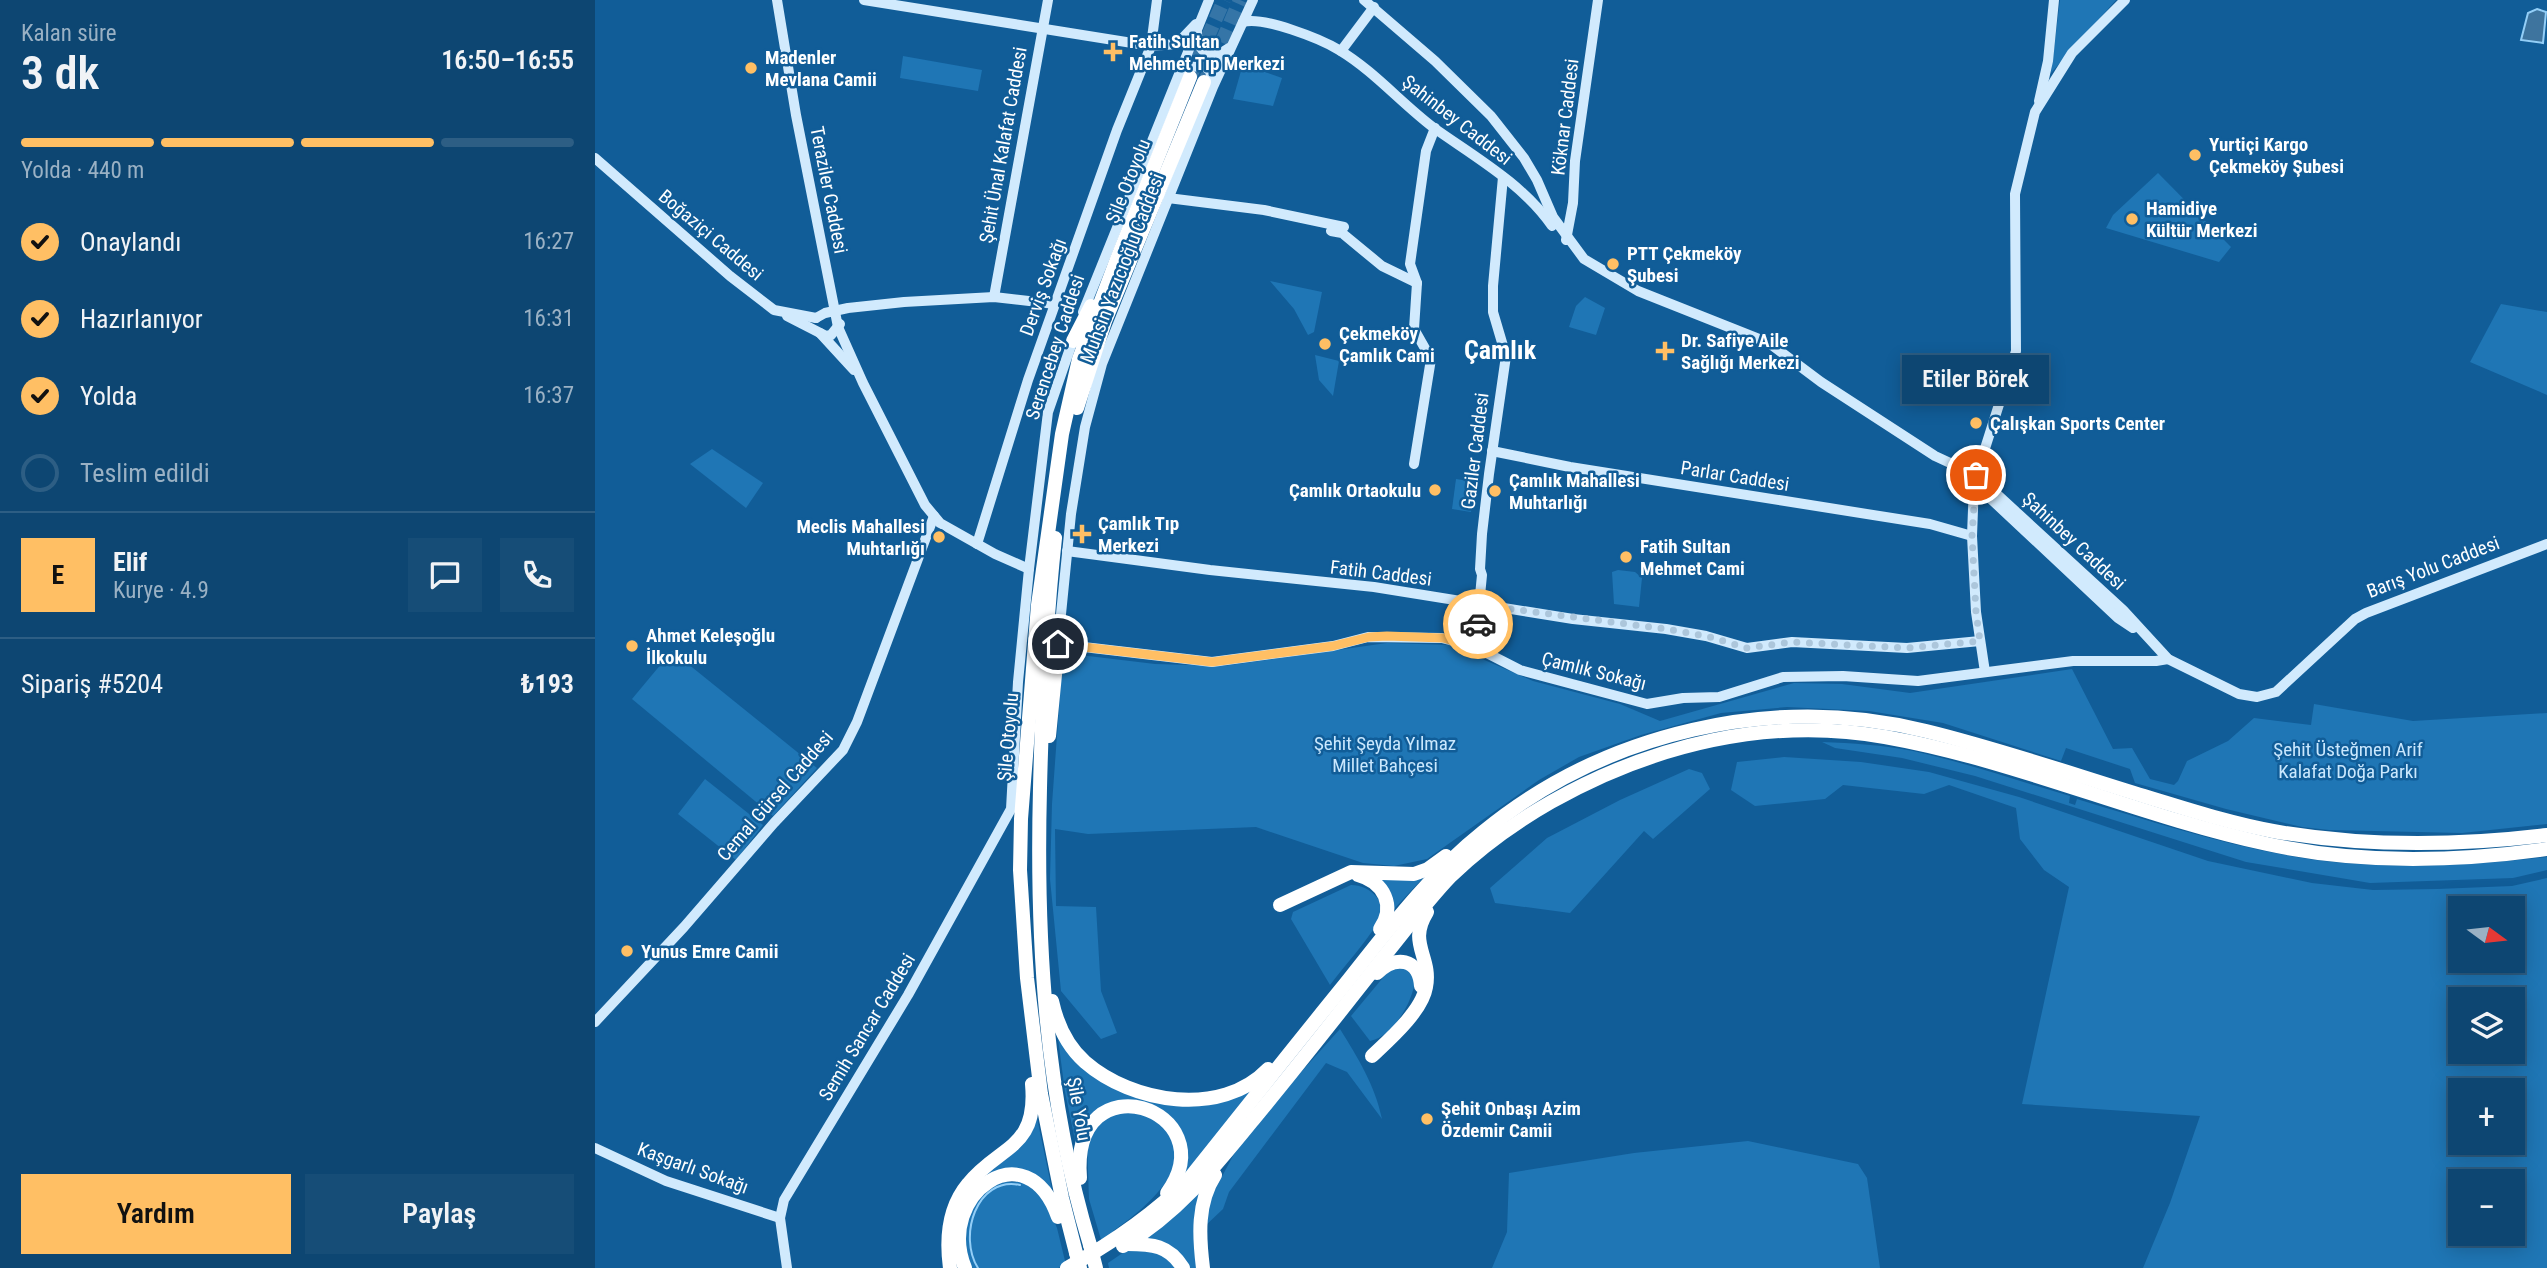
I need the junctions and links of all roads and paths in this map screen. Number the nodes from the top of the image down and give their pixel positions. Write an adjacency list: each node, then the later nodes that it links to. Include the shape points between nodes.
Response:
1 (777, 0): 37 (street, Teraziler Caddesi)
2 (864, 0): 14 (street)
3 (1048, 0): 14 (street, Şehit Ünal Kalafat Caddesi)
4 (1157, 0): 15 (street, Derviş Sokağı)
5 (1209, 0): 12 (street, Serencebey Caddesi)
6 (1253, 0): 13 (street, Muhsin Yazıcıoğlu Caddesi)
7 (1364, 0): 11 (street)
8 (1598, 0): 28 (street, Köknar Caddesi)
9 (2054, 0): 18 (street)
10 (2125, 0): 19 (street, via 2072,53)
11 (1374, 7): 17 (street); 25 (street, via 1491,116)
12 (1199, 22): 15 (street, via 1177,44); 16 (street, via 1198,46 1203,51 1218,55); 20 (street, Serencebey Caddesi)
13 (1243, 22): 16 (street, Muhsin Yazıcıoğlu Caddesi); 17 (street, Şahinbey Caddesi, via 1261,21 1285,28)
14 (1041, 28): 15 (street); 33 (street, Şehit Ünal Kalafat Caddesi)
15 (1151, 46): 34 (street, Derviş Sokağı)
16 (1231, 46): 20 (street, Muhsin Yazıcıoğlu Caddesi)
17 (1341, 51): 22 (street, Şahinbey Caddesi)
18 (2046, 71): 19 (street); 21 (street)
19 (2057, 76): 21 (street)
20 (1197, 80): 27 (street, Muhsin Yazıcıoğlu Caddesi); 29 (highway, Şile Otoyolu); 41 (street, Serencebey Caddesi); 59 (highway, Şile Otoyolu, via 1079,400 1055,542 1041,710)
21 (2035, 112): 46 (street, via 2015,194 2016,351)
22 (1435, 128): 24 (street, Şahinbey Caddesi); 30 (street, via 1426,151 1412,241 1410,264)
23 (595, 158): 36 (street, Boğaziçi Caddesi)
24 (1503, 177): 26 (street, Şahinbey Caddesi); 44 (street, Gaziler Caddesi, via 1493,312 1506,356)
25 (1537, 180): 26 (street); 28 (street)
26 (1523, 194): 28 (street, Şahinbey Caddesi)
27 (1168, 198): 30 (street, via 1264,210 1343,230 1382,266); 51 (street, Muhsin Yazıcıoğlu Caddesi, via 1102,364 1085,427)
28 (1566, 241): 31 (street, Şahinbey Caddesi, via 1587,269); 32 (street, via 1584,259)
29 (1117, 259): 41 (highway); 65 (highway, Şile Otoyolu, via 1080,359 1048,517)
30 (1417, 283): 45 (street, via 1414,329 1431,359)
31 (1624, 290): 32 (street, Şahinbey Caddesi); 42 (street, Şahinbey Caddesi)
32 (1638, 291): 42 (street)
33 (994, 297): 34 (street); 35 (street)
34 (1055, 304): 49 (street, Derviş Sokağı)
35 (861, 307): 37 (street); 39 (street)
36 (774, 310): 38 (street, Boğaziçi Caddesi); 40 (street)
37 (835, 311): 38 (street); 39 (street, Teraziler Caddesi)
38 (816, 318): 40 (street)
39 (838, 327): 40 (street, via 831,335); 43 (street, Teraziler Caddesi)
40 (821, 334): 43 (street, Teraziler Caddesi)
41 (1073, 341): 52 (street, Serencebey Caddesi, via 1048,412)
42 (1776, 349): 46 (street, Şahinbey Caddesi)
43 (863, 383): 47 (street, Teraziler Caddesi)
44 (1492, 451): 48 (street, Parlar Caddesi, via 1930,524); 53 (street, Gaziler Caddesi, via 1482,534)
45 (1415, 464)
46 (1975, 479): 48 (street); 57 (street, Şahinbey Caddesi, via 2118,618 2148,638)
47 (934, 516): 49 (street, Teraziler Caddesi); 71 (street, Cemal Gürsel Caddesi, via 843,750)
48 (1972, 536): 54 (street)
49 (977, 544): 52 (street, Teraziler Caddesi)
50 (2547, 544): 57 (street, Barış Yolu Caddesi, via 2366,612 2276,692 2246,697)
51 (1067, 551): 53 (street, Fatih Caddesi, via 1374,587); 55 (street, Muhsin Yazıcıoğlu Caddesi)
52 (1029, 569): 60 (street, Serencebey Caddesi)
53 (1480, 605): 54 (street, Fatih Caddesi, via 1666,629 1747,648 1792,642 1907,648); 56 (street, Gaziler Caddesi)
54 (1980, 641): 58 (street)
55 (1058, 644): 56 (street, Çamlık Sokağı, via 1212,662 1369,637 1443,638); 59 (highway)
56 (1475, 647): 58 (street, Çamlık Sokağı, via 1520,670 1647,704 1719,697 1783,677 1918,681)
57 (2168, 659): 58 (street, Çamlık Sokağı, via 2073,661)
58 (1985, 672)
59 (1040, 785): 68 (highway, Şile Otoyolu)
60 (1011, 809): 65 (highway); 79 (street, Semih Sancar Caddesi, via 908,995 784,1200)
61 (1490, 826): 62 (highway, via 1570,775 1649,740 1740,721 1797,715 1866,719 1922,730 2272,831 2393,844 2474,843); 66 (highway, via 1414,874 1359,871); 69 (highway, via 1432,879)
62 (2547, 835)
63 (2547, 849): 64 (highway, via 2432,859 2299,850 2181,822 1930,747 1881,736 1796,731 1713,739 1621,767 1546,804)
64 (1481, 851): 69 (highway, via 1452,876); 70 (highway, via 1421,923 1418,937 1427,981)
65 (1020, 870): 74 (highway, Şile Otoyolu)
66 (1343, 875): 67 (highway); 69 (highway, via 1362,876 1376,883 1385,894 1388,914)
67 (1280, 905)
68 (1042, 977): 73 (highway, via 1064,1035 1084,1061 1102,1074 1146,1092 1187,1101 1229,1095 1265,1073); 78 (highway, Şile Yolu, via 1062,1128)
69 (1351, 986): 70 (highway, via 1384,966 1403,962 1421,978); 72 (highway)
70 (1419, 1006): 75 (highway)
71 (595, 1022)
72 (1319, 1026): 73 (highway); 76 (highway)
73 (1298, 1041): 80 (highway, via 1189,1179)
74 (1034, 1044): 82 (highway, Şile Otoyolu, via 1050,1144); 84 (highway, via 1031,1114 1024,1133 967,1184 957,1201 949,1229)
75 (1372, 1056)
76 (1236, 1141): 81 (highway, via 1180,1204); 90 (highway, via 1202,1204)
77 (595, 1148): 79 (street, Kaşgarlı Sokağı, via 666,1181)
78 (1079, 1211): 80 (highway, via 1079,1163 1086,1133 1108,1110 1148,1108 1177,1135 1181,1148 1174,1184); 88 (highway, Şile Yolu, bridge)
79 (780, 1218): 83 (street, Semih Sancar Caddesi)
80 (1143, 1221): 86 (highway)
81 (1126, 1244): 87 (highway); 89 (highway, via 1164,1248)
82 (1074, 1246): 85 (highway, via 1040,1185 1006,1174 982,1185 965,1210 959,1248); 87 (highway, bridge)
83 (787, 1268)
84 (950, 1268)
85 (965, 1268)
86 (1067, 1268)
87 (1081, 1268)
88 (1096, 1268)
89 (1183, 1268)
90 (1203, 1268)

